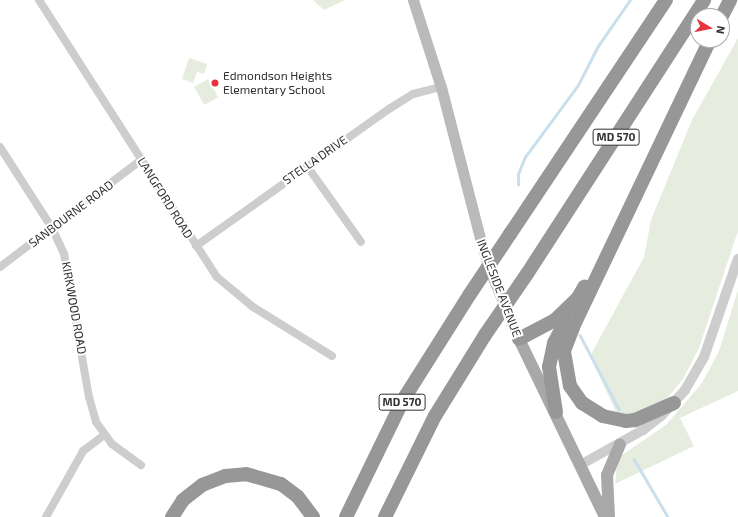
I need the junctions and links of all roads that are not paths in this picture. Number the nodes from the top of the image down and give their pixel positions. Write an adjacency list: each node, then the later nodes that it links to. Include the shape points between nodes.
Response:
1 (39, 0): 9 (street, LANGFORD ROAD)
2 (413, 0): 6 (main road, INGLESIDE AVENUE)
3 (666, 0): 28 (highway, MD 570, bridge, via 470,294 403,400)
4 (704, 0): 29 (highway, MD 570, bridge, via 435,416)
5 (706, 48): 8 (highway)
6 (440, 87): 10 (street, STELLA DRIVE, via 405,98); 17 (main road, INGLESIDE AVENUE, via 490,271)
7 (0, 147): 11 (street, KIRKWOOD ROAD)
8 (653, 156): 16 (highway); 19 (highway, via 567,340 565,363 570,386 575,395 591,411 603,416 626,421 635,420)
9 (141, 160): 11 (street, SANBOURNE ROAD); 13 (street, LANGFORD ROAD)
10 (307, 166): 12 (street); 13 (street, STELLA DRIVE)
11 (52, 228): 15 (street, SANBOURNE ROAD); 21 (street, KIRKWOOD ROAD, via 64,254 89,397)
12 (361, 242)
13 (196, 246): 18 (street, LANGFORD ROAD, via 217,277 239,297)
14 (738, 259): 19 (street, via 704,357 686,390)
15 (0, 267)
16 (578, 298): 17 (highway, via 555,320); 20 (highway, via 551,356 548,376)
17 (519, 339): 20 (main road, INGLESIDE AVENUE)
18 (332, 356)
19 (674, 403): 22 (street, via 655,421)
20 (556, 412): 23 (main road, INGLESIDE AVENUE)
21 (104, 435): 24 (street, KIRKWOOD ROAD); 25 (street, via 83,452)
22 (620, 445): 23 (street); 31 (main road, via 608,475)
23 (582, 464): 30 (main road, INGLESIDE AVENUE)
24 (140, 465)
25 (46, 517)
26 (172, 517): 27 (highway, via 183,500 202,484 225,476 246,474 281,484 298,497)
27 (313, 517)
28 (346, 517)
29 (385, 517)
30 (605, 517)
31 (609, 517)

